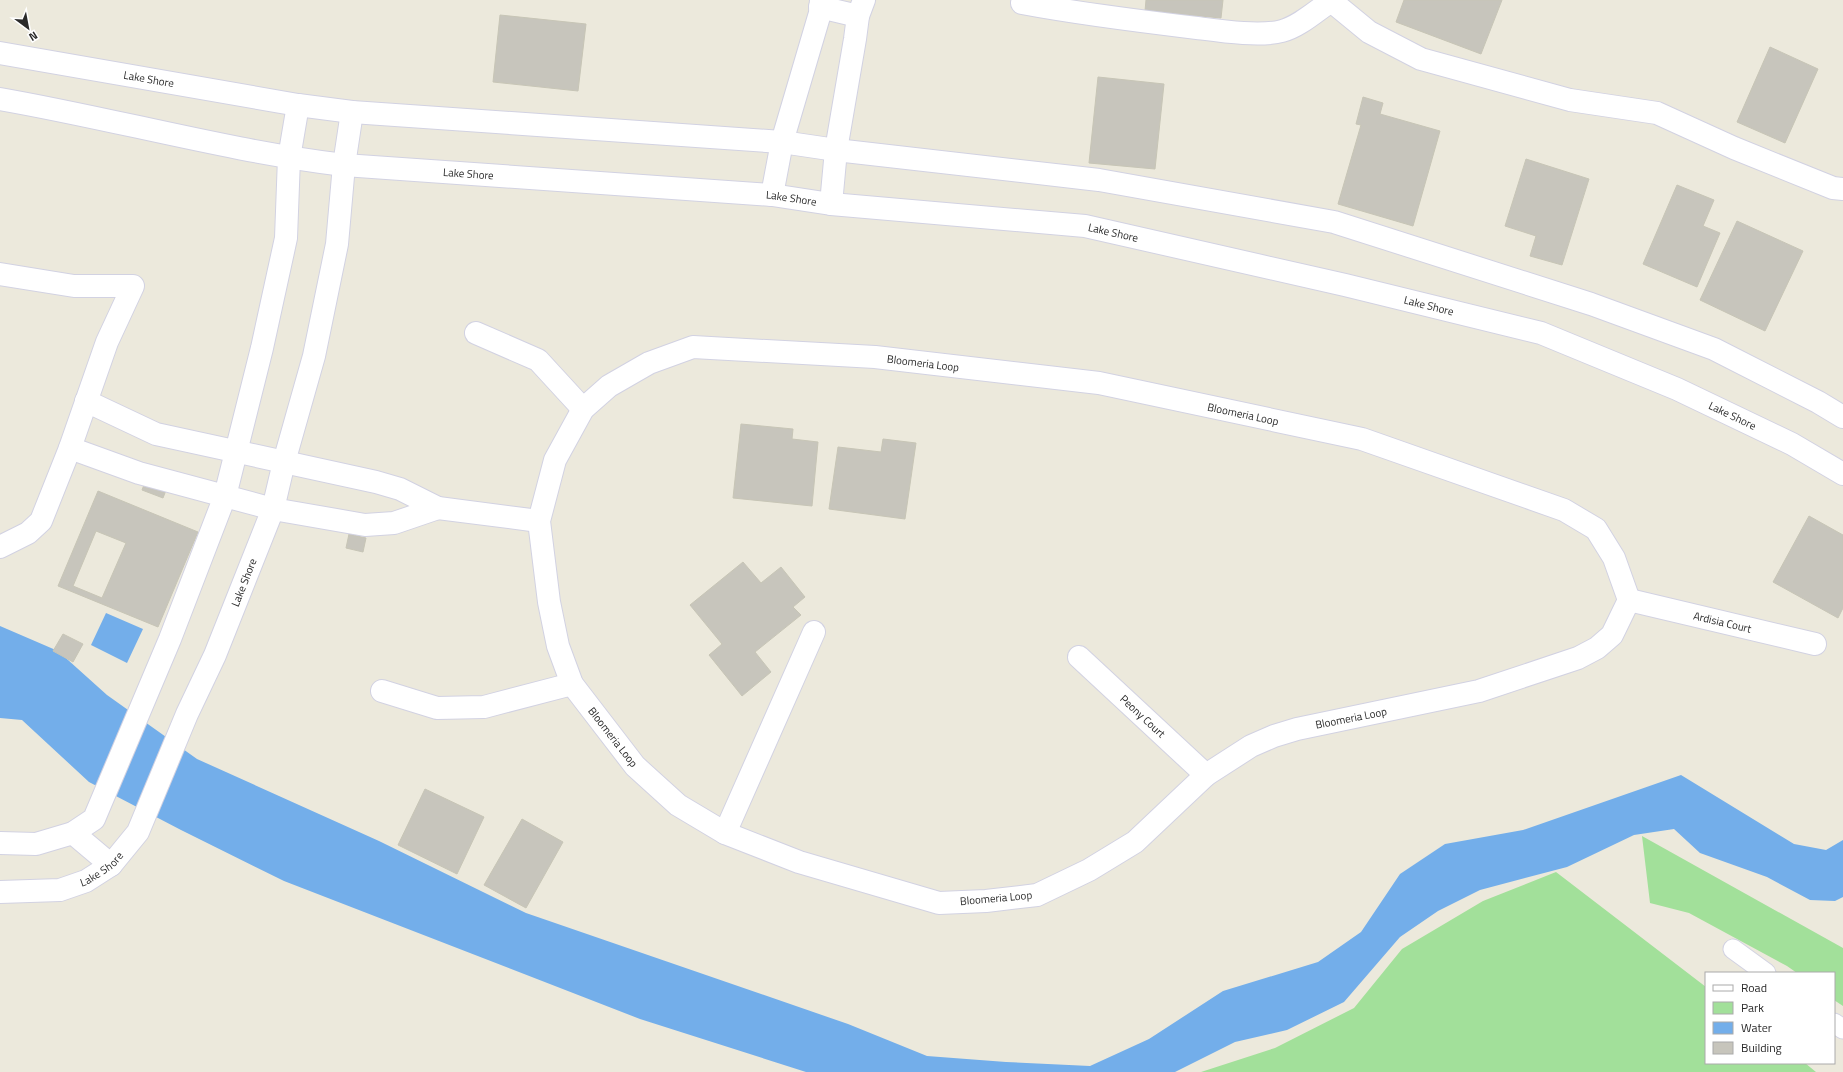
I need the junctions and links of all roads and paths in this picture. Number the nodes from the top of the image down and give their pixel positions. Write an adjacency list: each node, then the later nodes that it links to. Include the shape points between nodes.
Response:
1 (1330, 0): 3 (street, via 1297,24 1282,31 1269,33 1224,31 1094,16); 13 (street, via 1370,32 1422,59 1570,100 1657,113 1734,148 1833,188)
2 (820, 3): 4 (street); 9 (street, via 820,13)
3 (1022, 3)
4 (861, 8): 10 (street)
5 (0, 53): 7 (street, Lake Shore)
6 (0, 99): 11 (street, Lake Shore, via 70,111)
7 (298, 105): 8 (street, Lake Shore); 11 (street)
8 (352, 112): 9 (street, Lake Shore); 12 (street, Lake Shore)
9 (782, 142): 10 (street, Lake Shore); 14 (street)
10 (836, 150): 15 (street); 20 (street, Lake Shore, via 1099,180 1334,222 1591,304 1714,349)
11 (289, 158): 12 (street, Lake Shore); 22 (street, via 286,238)
12 (344, 165): 14 (street, Lake Shore); 23 (street, Lake Shore, via 336,252 314,356)
13 (1843, 189)
14 (772, 195): 15 (street, Lake Shore)
15 (831, 204): 24 (street, Lake Shore, via 1085,226 1541,333 1677,389 1792,444)
16 (0, 274): 18 (street, via 74,286 133,286 107,342)
17 (476, 333): 19 (street, via 538,360)
18 (86, 401): 21 (street); 22 (street, via 156,434)
19 (583, 410): 28 (street, Bloomeria Loop, via 555,460); 30 (street, Bloomeria Loop, via 609,386 649,363 693,347 875,357 1099,383 1362,439 1564,510 1596,528 1614,558)
20 (1843, 417)
21 (70, 448): 25 (street, via 139,473); 29 (street, via 41,521 28,533)
22 (236, 452): 23 (street); 25 (street)
23 (284, 462): 26 (street, via 400,489); 27 (street, Lake Shore)
24 (1843, 474)
25 (225, 496): 27 (street); 37 (street, via 170,639 94,819)
26 (438, 508): 27 (street, via 394,523 365,525); 28 (street)
27 (273, 509): 40 (street, Lake Shore, via 215,656 187,714 138,832)
28 (539, 521): 34 (street, Bloomeria Loop, via 549,602 558,646)
29 (0, 547)
30 (1629, 600): 32 (street, Ardisia Court); 36 (street, Bloomeria Loop, via 1612,635 1597,648 1578,658 1478,692 1296,729 1251,746)
31 (814, 632): 38 (street)
32 (1815, 644)
33 (1079, 657): 36 (street, Peony Court)
34 (572, 684): 35 (street, via 484,706 437,708); 38 (street, Bloomeria Loop, via 635,766 678,805)
35 (382, 691)
36 (1206, 775): 38 (street, Bloomeria Loop, via 1136,842 1089,870 1037,895 939,903 799,862)
37 (73, 833): 39 (street, via 36,844); 40 (street)
38 (725, 833)
39 (0, 843)
40 (111, 865): 41 (street, Lake Shore, via 86,881 60,890)
41 (0, 892)
42 (1733, 949): 43 (lane)
43 (1765, 972)

